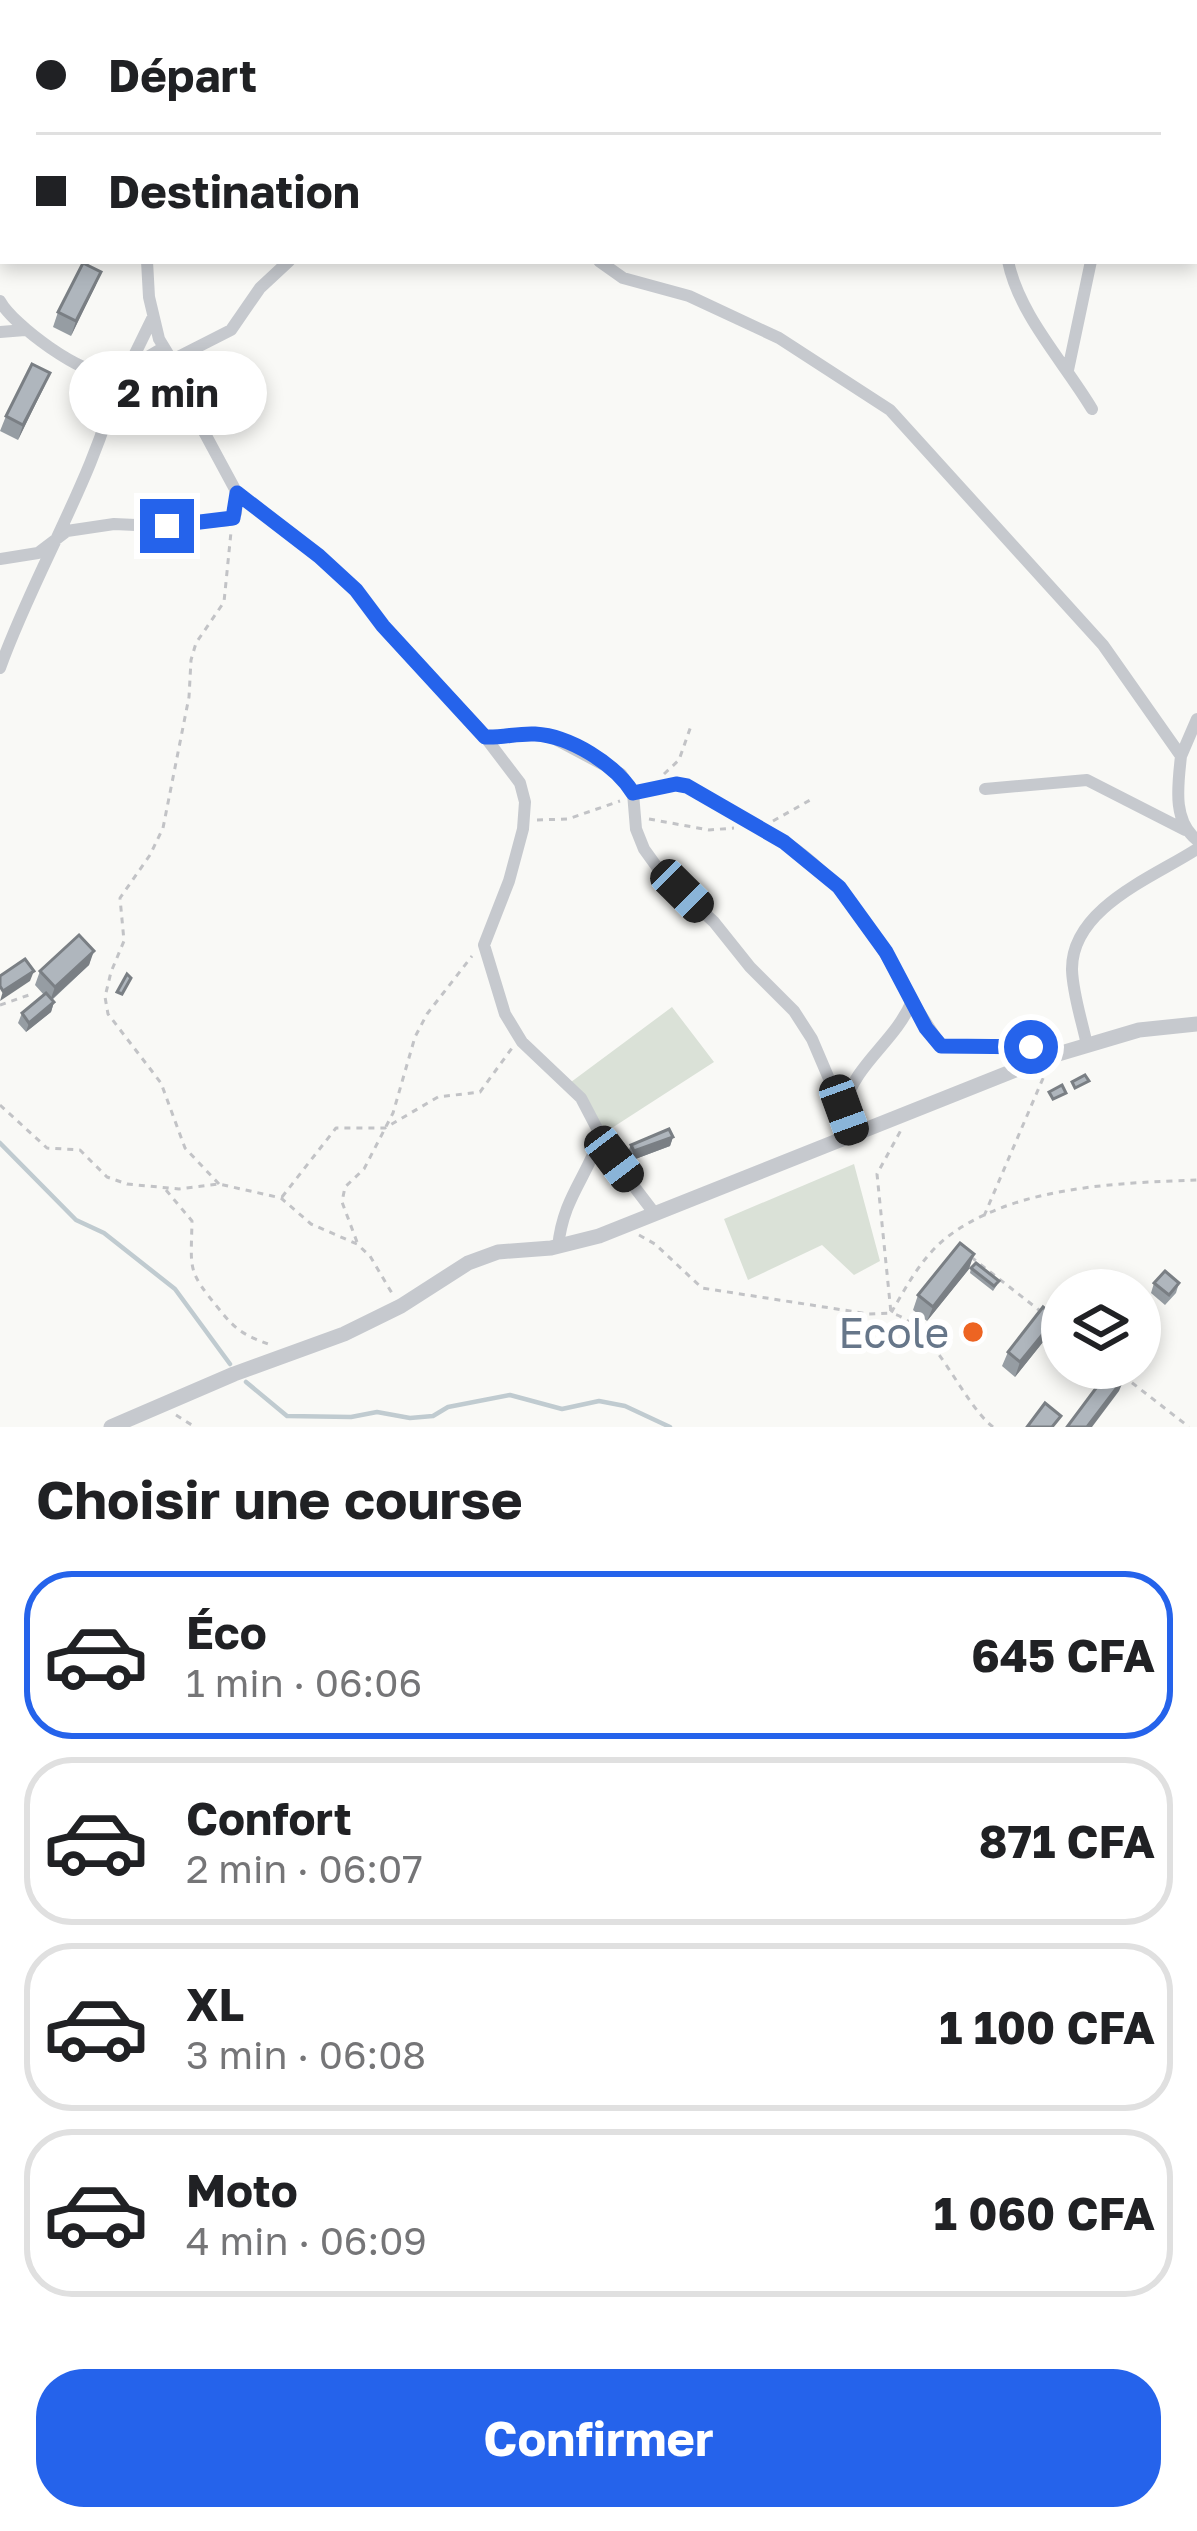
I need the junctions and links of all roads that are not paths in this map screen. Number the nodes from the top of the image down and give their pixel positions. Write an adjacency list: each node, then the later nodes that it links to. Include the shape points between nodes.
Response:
1 (147, 264): 7 (street)
2 (286, 264): 10 (street, via 231,330)
3 (603, 264): 20 (street, via 779,338 890,410 1103,645)
4 (1009, 264): 12 (street)
5 (1090, 264): 12 (street)
6 (0, 301): 8 (street)
7 (153, 318): 10 (street); 11 (street)
8 (27, 329): 9 (street); 11 (street, via 78,366 107,375)
9 (0, 332)
10 (168, 354): 11 (street); 14 (street)
11 (125, 368): 15 (street)
12 (1068, 370): 13 (street)
13 (1091, 409)
14 (237, 493): 15 (street, via 233,518 67,531); 19 (street, via 356,590)
15 (52, 543): 16 (street); 17 (street)
16 (0, 560)
17 (0, 668)
18 (1197, 719): 20 (street)
19 (485, 737): 22 (street, via 553,738 608,765); 30 (street, via 525,802 509,881 484,945 518,1038 581,1098)
20 (1181, 756): 23 (street)
21 (985, 789): 23 (street, via 1087,780)
22 (633, 793): 25 (street, via 687,786 809,860 839,887); 29 (street, via 644,849 794,1011)
23 (1185, 830): 24 (street)
24 (1197, 844): 27 (street, via 1102,908 1076,949 1073,978)
25 (912, 1001): 28 (street, via 941,1046); 29 (street, via 898,1030 852,1080)
26 (1197, 1024): 27 (street)
27 (1088, 1045): 28 (street)
28 (1060, 1053): 31 (street)
29 (844, 1110): 31 (street)
30 (601, 1135): 32 (street); 33 (street, via 563,1209)
31 (853, 1135): 32 (street)
32 (655, 1214): 33 (street)
33 (558, 1247): 34 (street, via 468,1263 344,1334)
34 (111, 1427)

